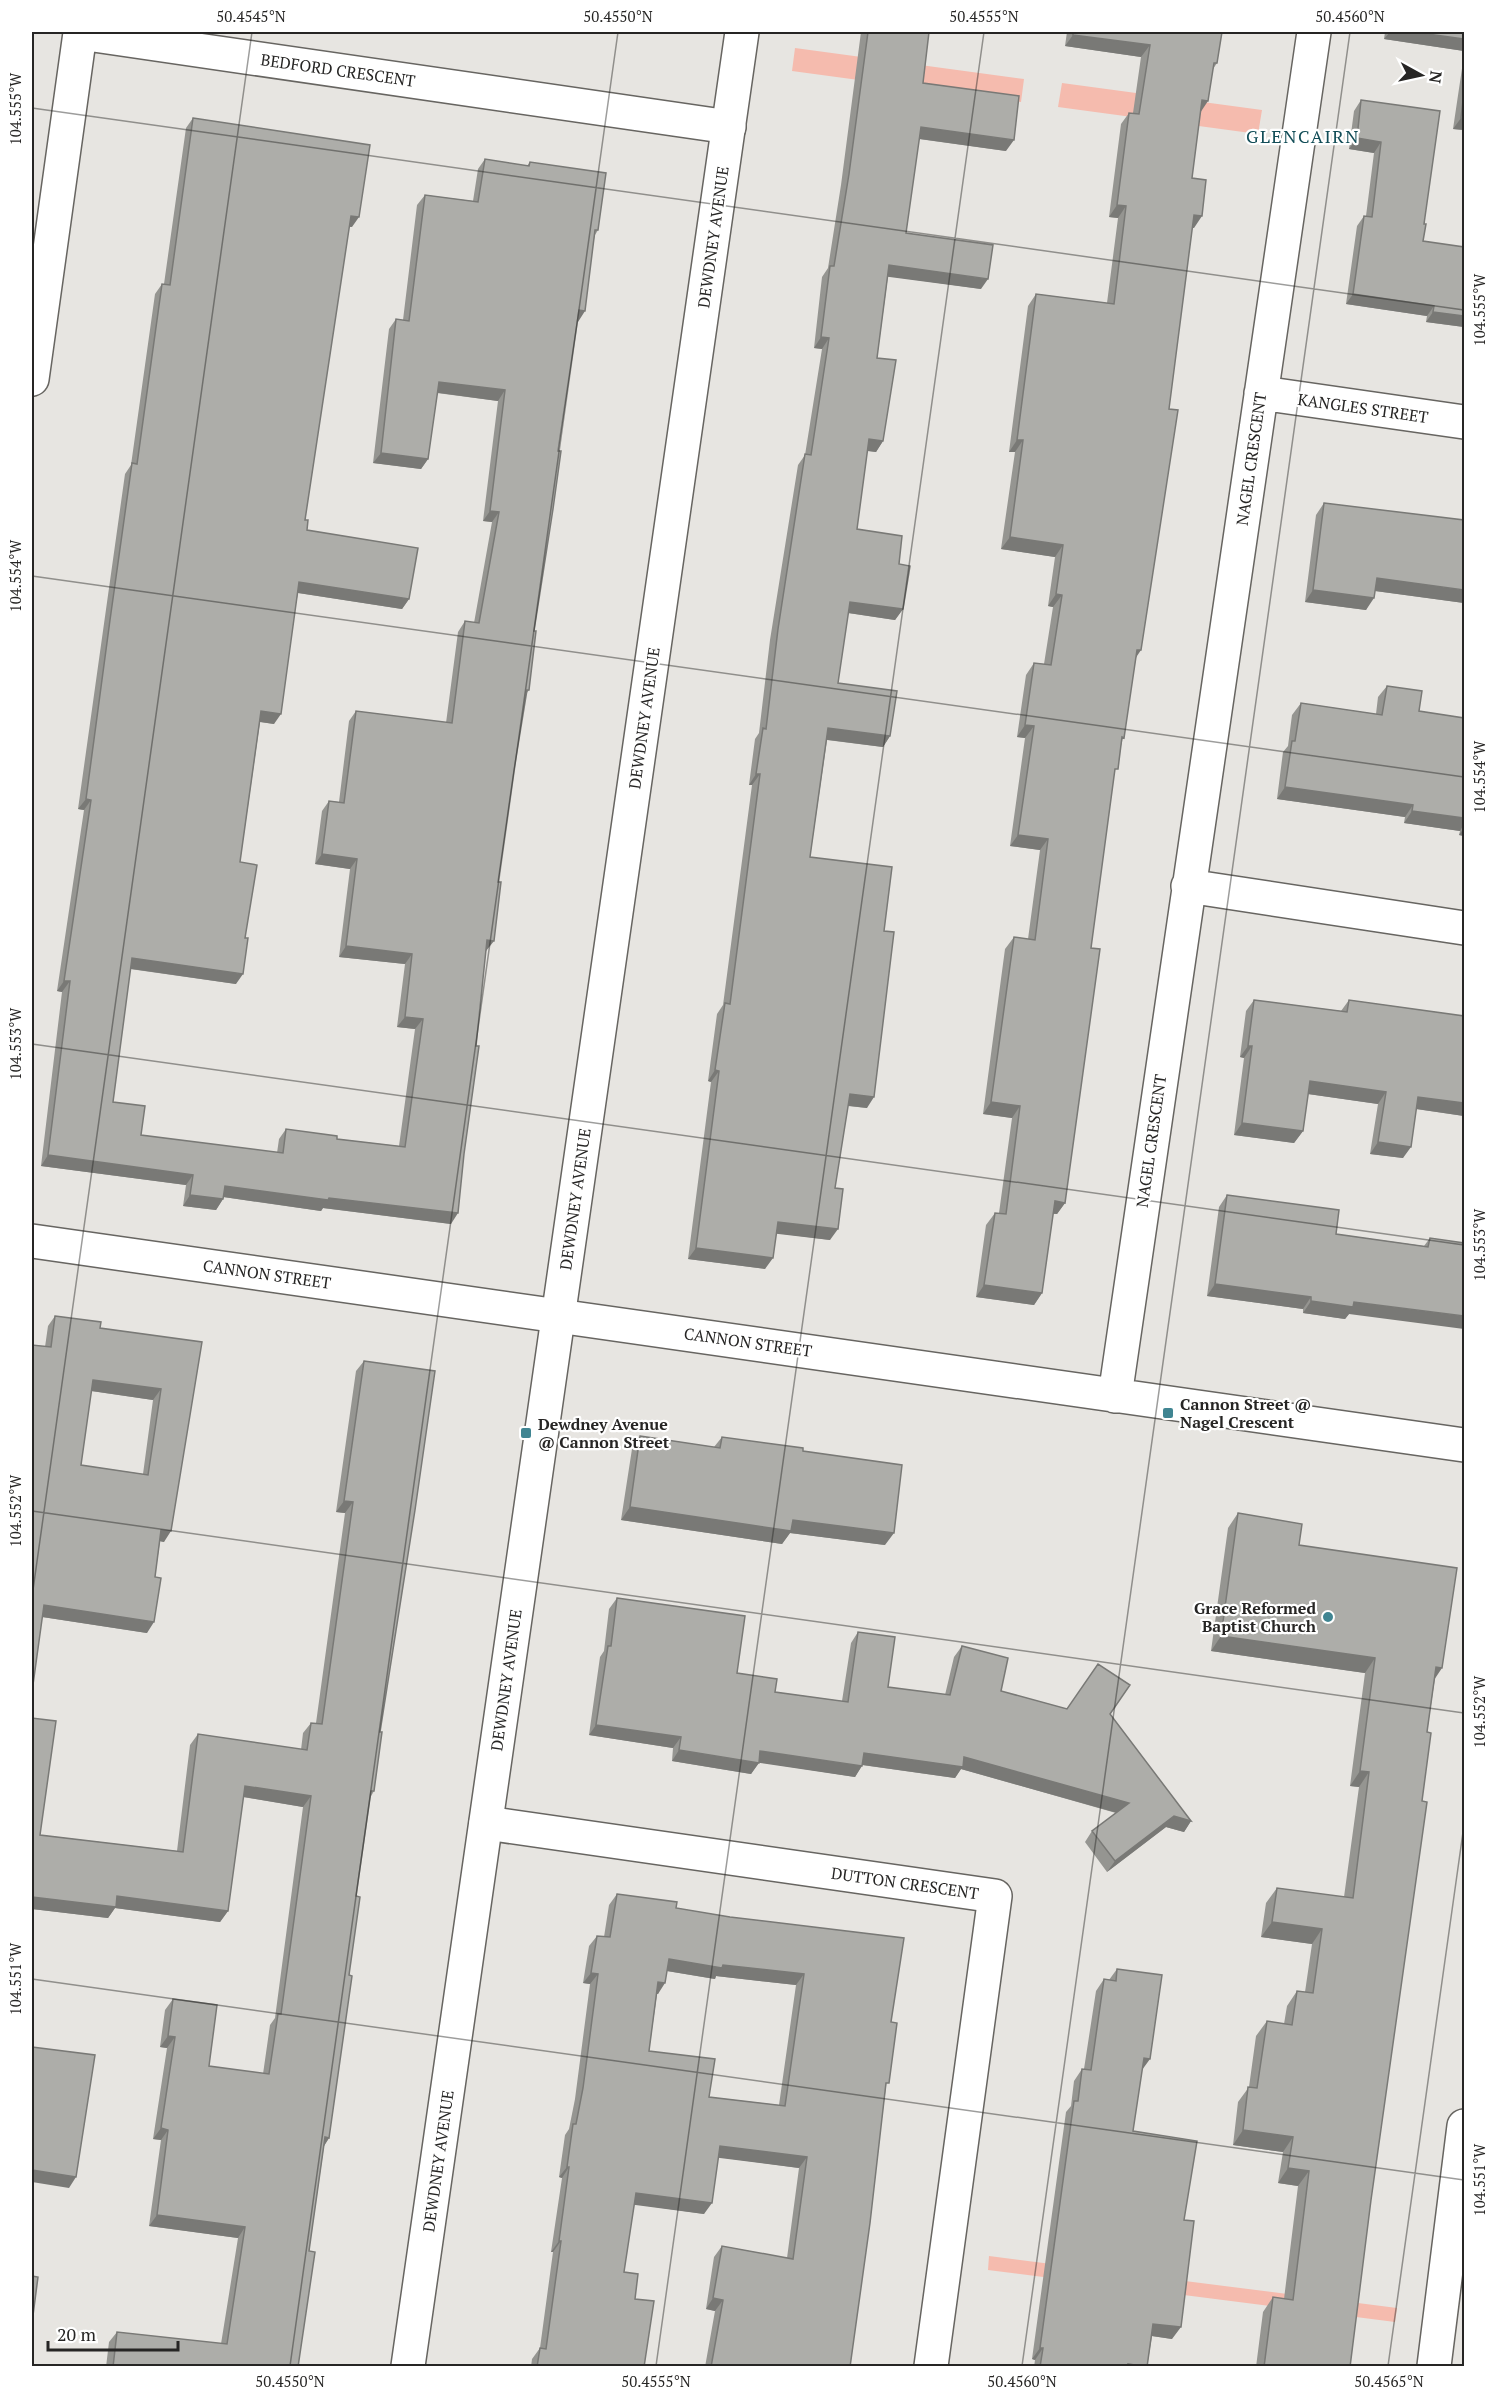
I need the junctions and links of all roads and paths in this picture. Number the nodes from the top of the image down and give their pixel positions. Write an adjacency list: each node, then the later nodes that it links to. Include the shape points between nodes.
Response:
1 (742, 32): 3 (street, DEWDNEY AVENUE)
2 (1314, 32): 5 (street, NAGEL CRESCENT)
3 (729, 127): 4 (street, BEDFORD CRESCENT, via 80,33); 10 (street, DEWDNEY AVENUE)
4 (32, 379)
5 (1261, 393): 6 (street, KANGLES STREET); 7 (street, NAGEL CRESCENT)
6 (1464, 422)
7 (1188, 886): 8 (street); 11 (street, NAGEL CRESCENT)
8 (1464, 927)
9 (32, 1241): 10 (street, CANNON STREET)
10 (558, 1315): 11 (street, CANNON STREET); 13 (street, DEWDNEY AVENUE)
11 (1114, 1396): 12 (street, CANNON STREET)
12 (1464, 1445)
13 (486, 1822): 15 (street, DEWDNEY AVENUE); 16 (street, DUTTON CRESCENT, via 995,1896)
14 (1464, 2126): 17 (street)
15 (408, 2367)
16 (931, 2367)
17 (1434, 2367)

